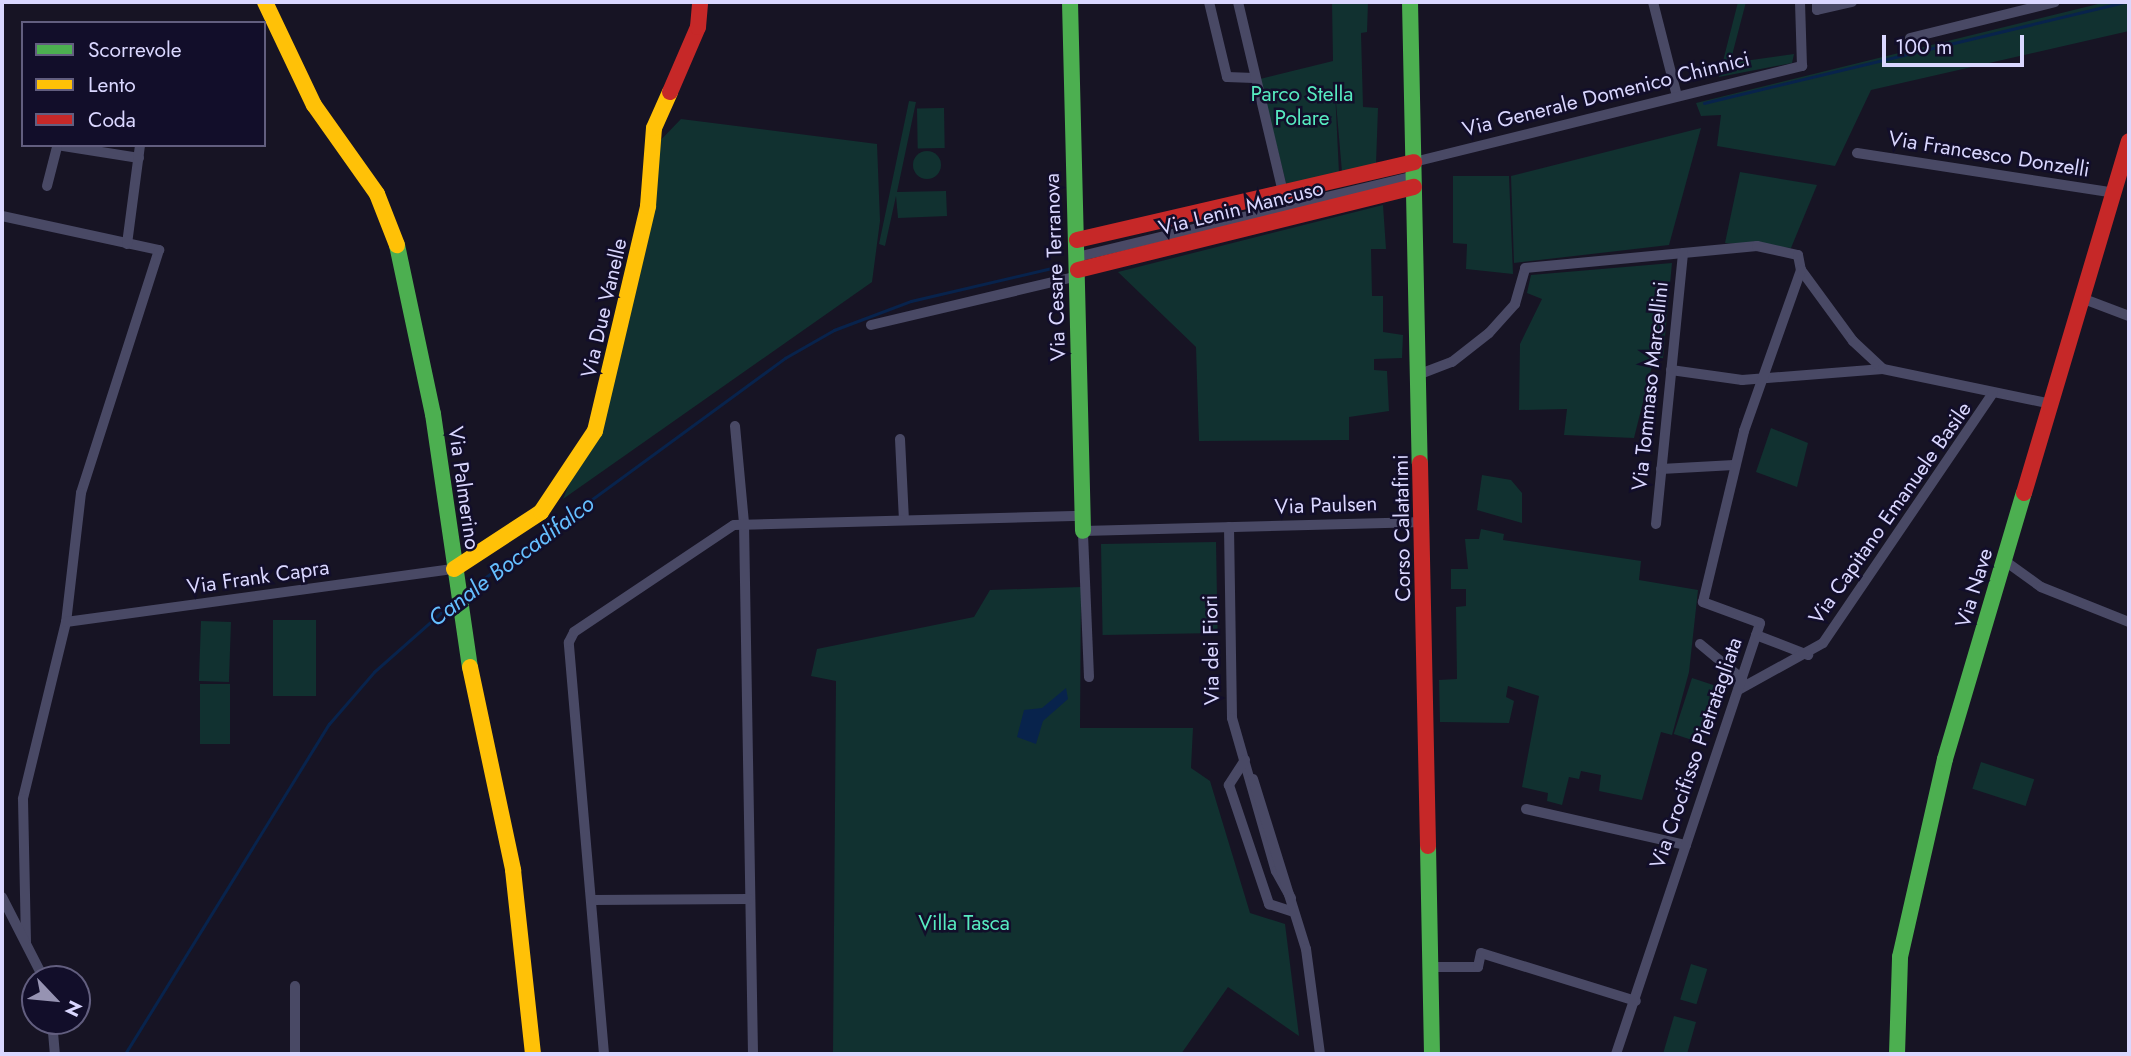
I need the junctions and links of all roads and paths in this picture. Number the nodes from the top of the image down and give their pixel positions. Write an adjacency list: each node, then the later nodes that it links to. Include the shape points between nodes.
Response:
1 (265, 2): 50 (street, Via Palmerino, via 314,104 359,163 393,228 433,414)
2 (700, 2): 50 (street, Via Due Vanelle, via 698,27 654,128 643,231 595,431 541,512)
3 (1070, 2): 28 (street, Via Cesare Terranova)
4 (1209, 2): 13 (street, via 1227,77)
5 (1238, 2): 13 (street)
6 (1410, 2): 21 (street, Corso Calatafimi)
7 (1653, 2): 14 (street)
8 (1800, 2): 14 (street, Via Generale Domenico Chinnici, via 1805,61)
9 (1817, 2): 10 (street, via 1817,10)
10 (1852, 2)
11 (2055, 2): 12 (street)
12 (1910, 38)
13 (1254, 78): 23 (street)
14 (1677, 96): 21 (street, Via Generale Domenico Chinnici)
15 (2129, 141): 24 (street, Via Nave)
16 (57, 147): 22 (street)
17 (64, 147): 20 (street)
18 (141, 147): 20 (street)
19 (1857, 153): 24 (street, Via Francesco Donzelli)
20 (139, 158): 26 (street)
21 (1414, 175): 23 (street, Via Lenin Mancuso); 28 (street, Via Lenin Mancuso); 35 (street, Corso Calatafimi)
22 (47, 186)
23 (1283, 193): 28 (street, Via Lenin Mancuso)
24 (2114, 193): 30 (street, Via Nave)
25 (2, 216): 26 (street)
26 (127, 244): 51 (street, via 159,250 93,443)
27 (1683, 253): 29 (street, via 1757,246 1798,254); 34 (street, Via Tommaso Marcellini); 35 (street, via 1525,268 1515,304 1489,333 1452,362)
28 (1077, 261): 32 (street); 46 (street, Via Cesare Terranova)
29 (1801, 270): 33 (street, via 1853,341); 36 (street, Via Crocifisso Pietratagliata)
30 (2084, 299): 31 (street); 38 (street, Via Nave)
31 (2129, 316)
32 (871, 324)
33 (1883, 369): 36 (street); 37 (street)
34 (1671, 370): 36 (street); 42 (street, Via Tommaso Marcellini)
35 (1420, 374): 44 (street, Corso Calatafimi)
36 (1762, 378): 41 (street, Via Crocifisso Pietratagliata)
37 (1993, 393): 38 (street); 55 (street, Via Capitano Emanuele Basile, via 1823,643)
38 (2052, 404): 49 (street, Via Nave)
39 (735, 426): 45 (street)
40 (900, 439): 43 (street)
41 (1734, 465): 42 (street); 53 (street, Via Crocifisso Pietratagliata, via 1703,602 1760,622)
42 (1661, 469): 47 (street, Via Tommaso Marcellini)
43 (904, 520): 45 (street, Via Paulsen); 46 (street, Via Paulsen)
44 (1423, 522): 48 (street, Via Paulsen); 67 (street, Corso Calatafimi)
45 (744, 523): 62 (street); 63 (street, via 610,605 569,642)
46 (1083, 523): 48 (street, Via Paulsen); 56 (street)
47 (1656, 524)
48 (1229, 527): 58 (street, Via dei Fiori, via 1232,718)
49 (2005, 561): 52 (street, via 2041,587); 79 (street, Via Nave, via 1959,707 1905,932)
50 (456, 577): 51 (street, Via Frank Capra); 73 (street, Via Palmerino, via 479,730 513,870)
51 (66, 622): 65 (street, via 23,799)
52 (2129, 622)
53 (1756, 635): 55 (street); 57 (street, Via Crocifisso Pietratagliata)
54 (1700, 643): 57 (street)
55 (1808, 655): 57 (street, Via Capitano Emanuele Basile)
56 (1089, 677)
57 (1740, 684): 60 (street, Via Crocifisso Pietratagliata)
58 (1247, 765): 64 (street, Via dei Fiori, via 1276,871); 64 (street, via 1229,785 1269,904)
59 (1525, 809): 60 (street)
60 (1686, 845): 69 (street, Via Crocifisso Pietratagliata)
61 (2, 897): 65 (street)
62 (748, 899): 63 (street); 75 (street)
63 (592, 900): 74 (street)
64 (1294, 912): 76 (street, Via dei Fiori)
65 (26, 942): 66 (street)
66 (37, 965)
67 (1432, 967): 69 (street, via 1478,967 1481,953); 77 (street, Corso Calatafimi)
68 (295, 986): 72 (street)
69 (1636, 1001): 78 (street, Via Crocifisso Pietratagliata)
70 (53, 1035): 71 (street)
71 (55, 1054)
72 (295, 1054)
73 (533, 1054)
74 (604, 1054)
75 (753, 1054)
76 (1320, 1054)
77 (1432, 1054)
78 (1616, 1054)
79 (1897, 1054)

